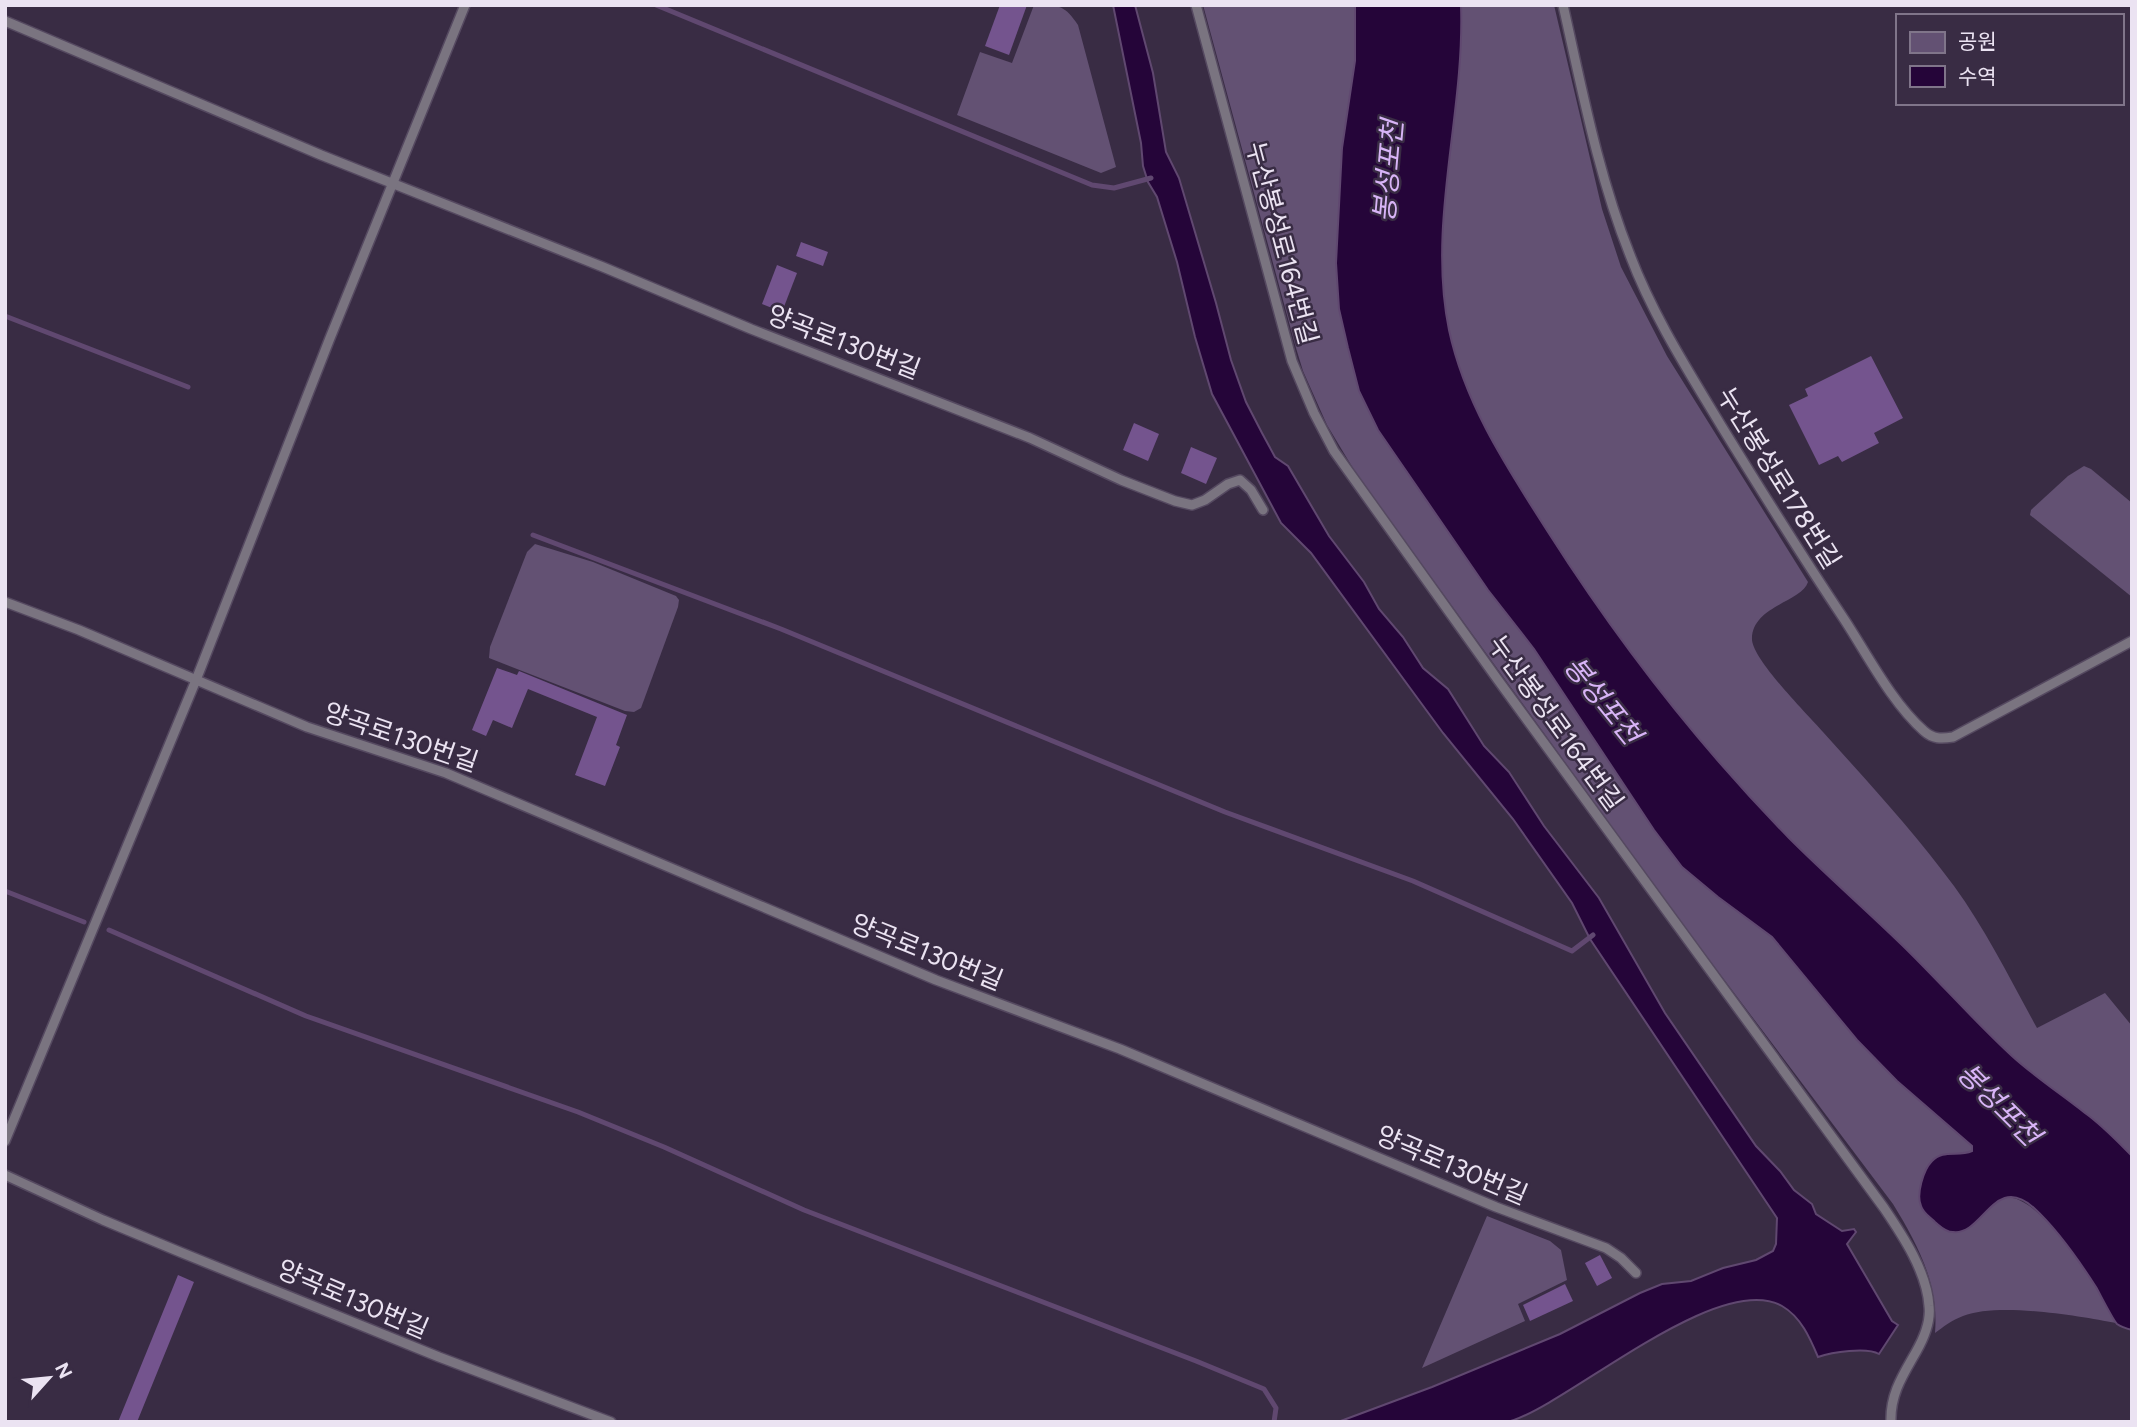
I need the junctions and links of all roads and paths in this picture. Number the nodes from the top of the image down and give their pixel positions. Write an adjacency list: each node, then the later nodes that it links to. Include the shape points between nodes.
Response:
1 (465, 5): 5 (lane)
2 (1196, 5): 14 (lane, 누산봉성로164번길, via 1292,361 1334,451 1884,1208 1912,1255 1926,1292 1928,1323 1892,1398)
3 (1563, 5): 8 (lane, 누산봉성로178번길, via 1611,201 1657,315 1792,542 1897,700 1922,730 1932,737 1953,737)
4 (5, 21): 5 (lane)
5 (394, 184): 6 (lane, 양곡로130번길, via 1030,438 1175,501 1192,505 1240,480); 9 (lane)
6 (1263, 510)
7 (5, 602): 9 (lane, 양곡로130번길)
8 (2132, 640)
9 (195, 680): 10 (lane); 12 (lane, 양곡로130번길, via 307,727 446,773 936,980 1120,1049 1496,1207 1606,1248)
10 (5, 1141)
11 (5, 1175): 13 (lane, 양곡로130번길, via 180,1252)
12 (1636, 1273)
13 (611, 1422)
14 (1891, 1422)

